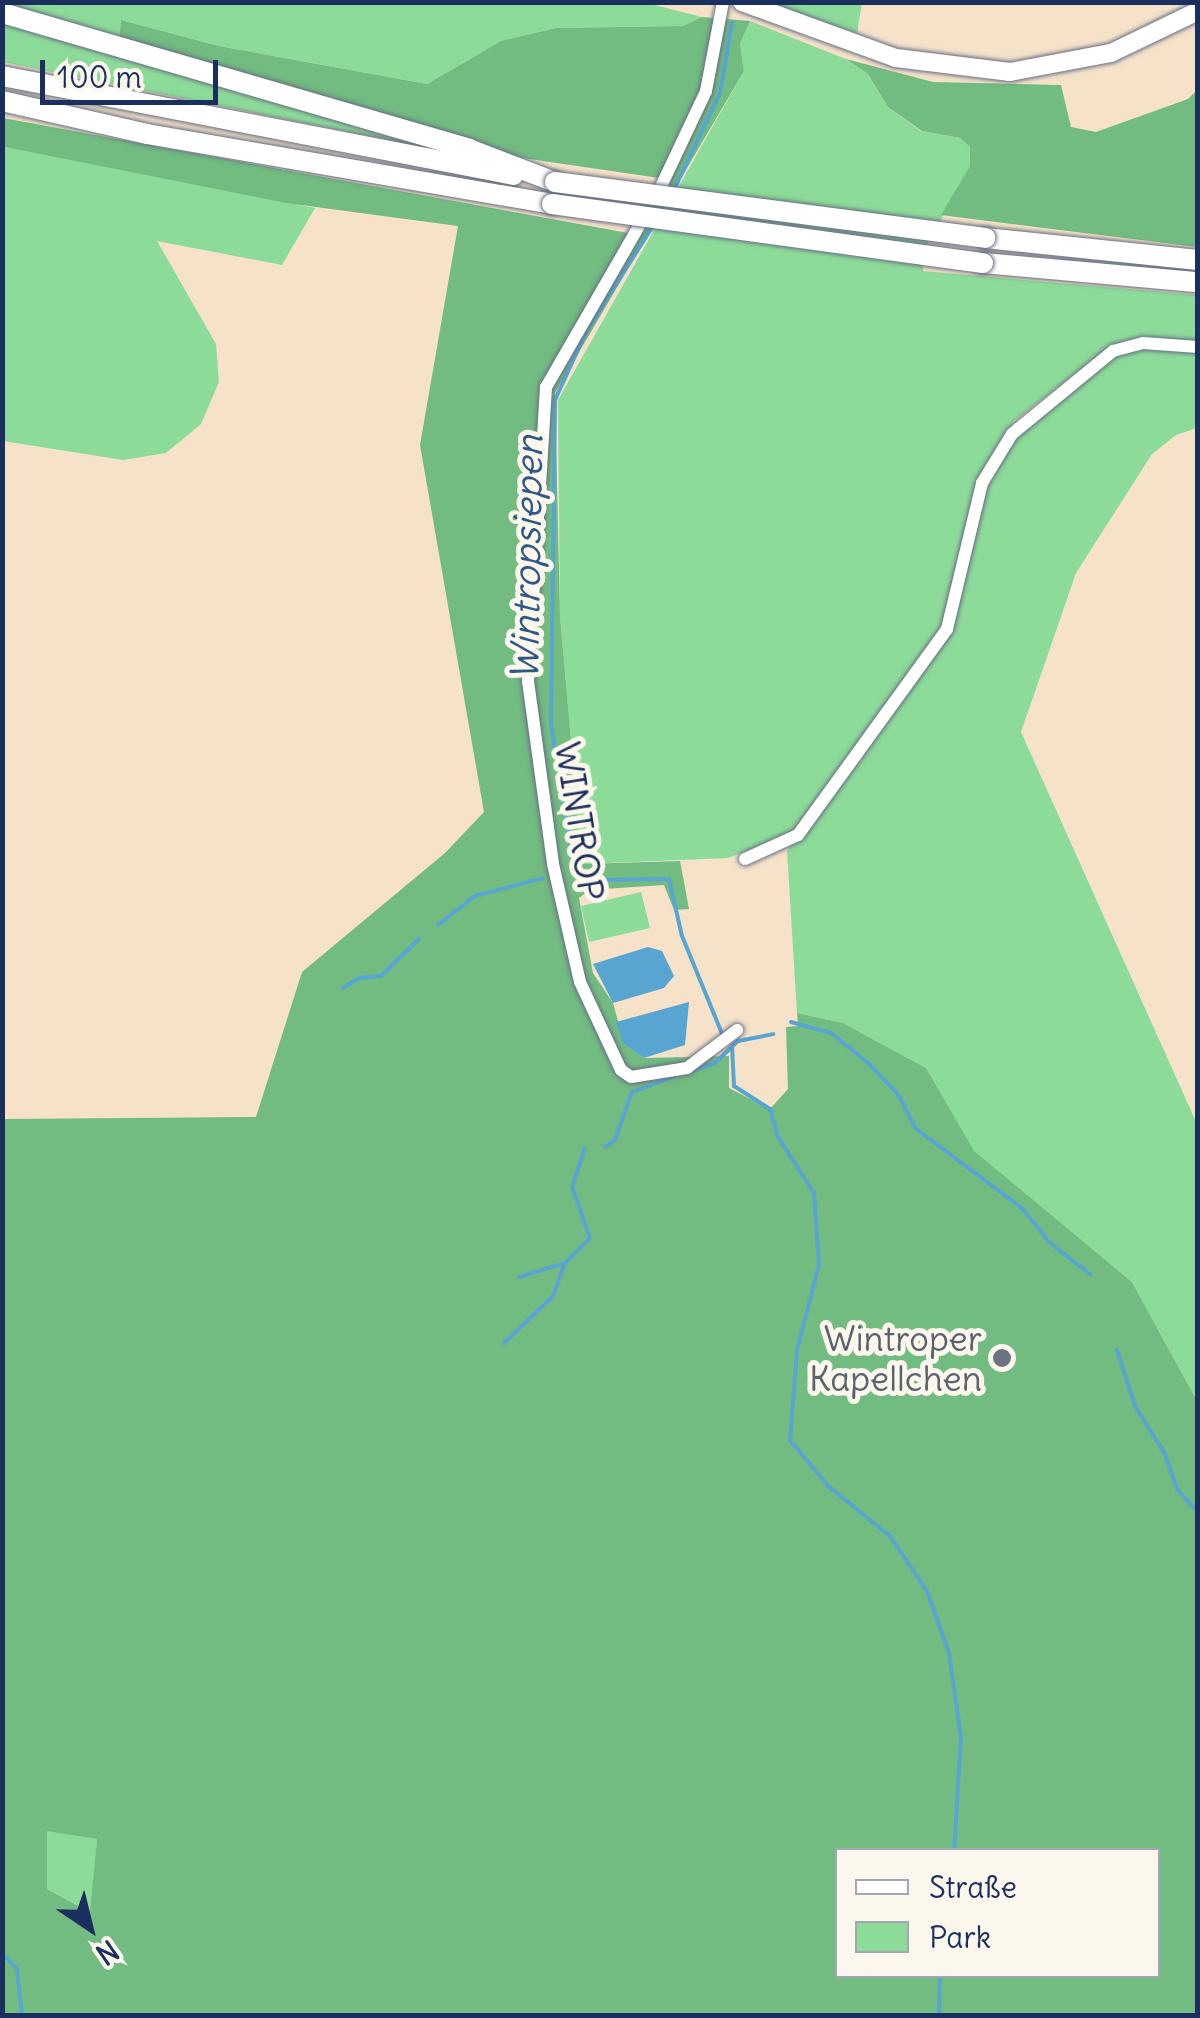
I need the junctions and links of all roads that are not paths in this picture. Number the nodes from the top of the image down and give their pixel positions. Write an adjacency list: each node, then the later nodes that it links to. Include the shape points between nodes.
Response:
1 (723, 2): 12 (street, WINTROP, via 706,91 688,135 546,386 528,681 553,864 580,982 621,1070 631,1077 688,1068)
2 (742, 2): 3 (main road, via 896,58 1010,72 1111,53)
3 (1198, 11)
4 (2, 14): 7 (highway, via 469,149)
5 (2, 76): 7 (highway)
6 (2, 101): 9 (highway, bridge, via 148,134 552,204 984,262)
7 (556, 182): 8 (highway, bridge)
8 (1198, 260)
9 (1198, 282)
10 (1198, 347): 11 (street, via 1144,342 1113,351 1012,434 982,483 947,630 798,835)
11 (745, 859)
12 (737, 1030)

